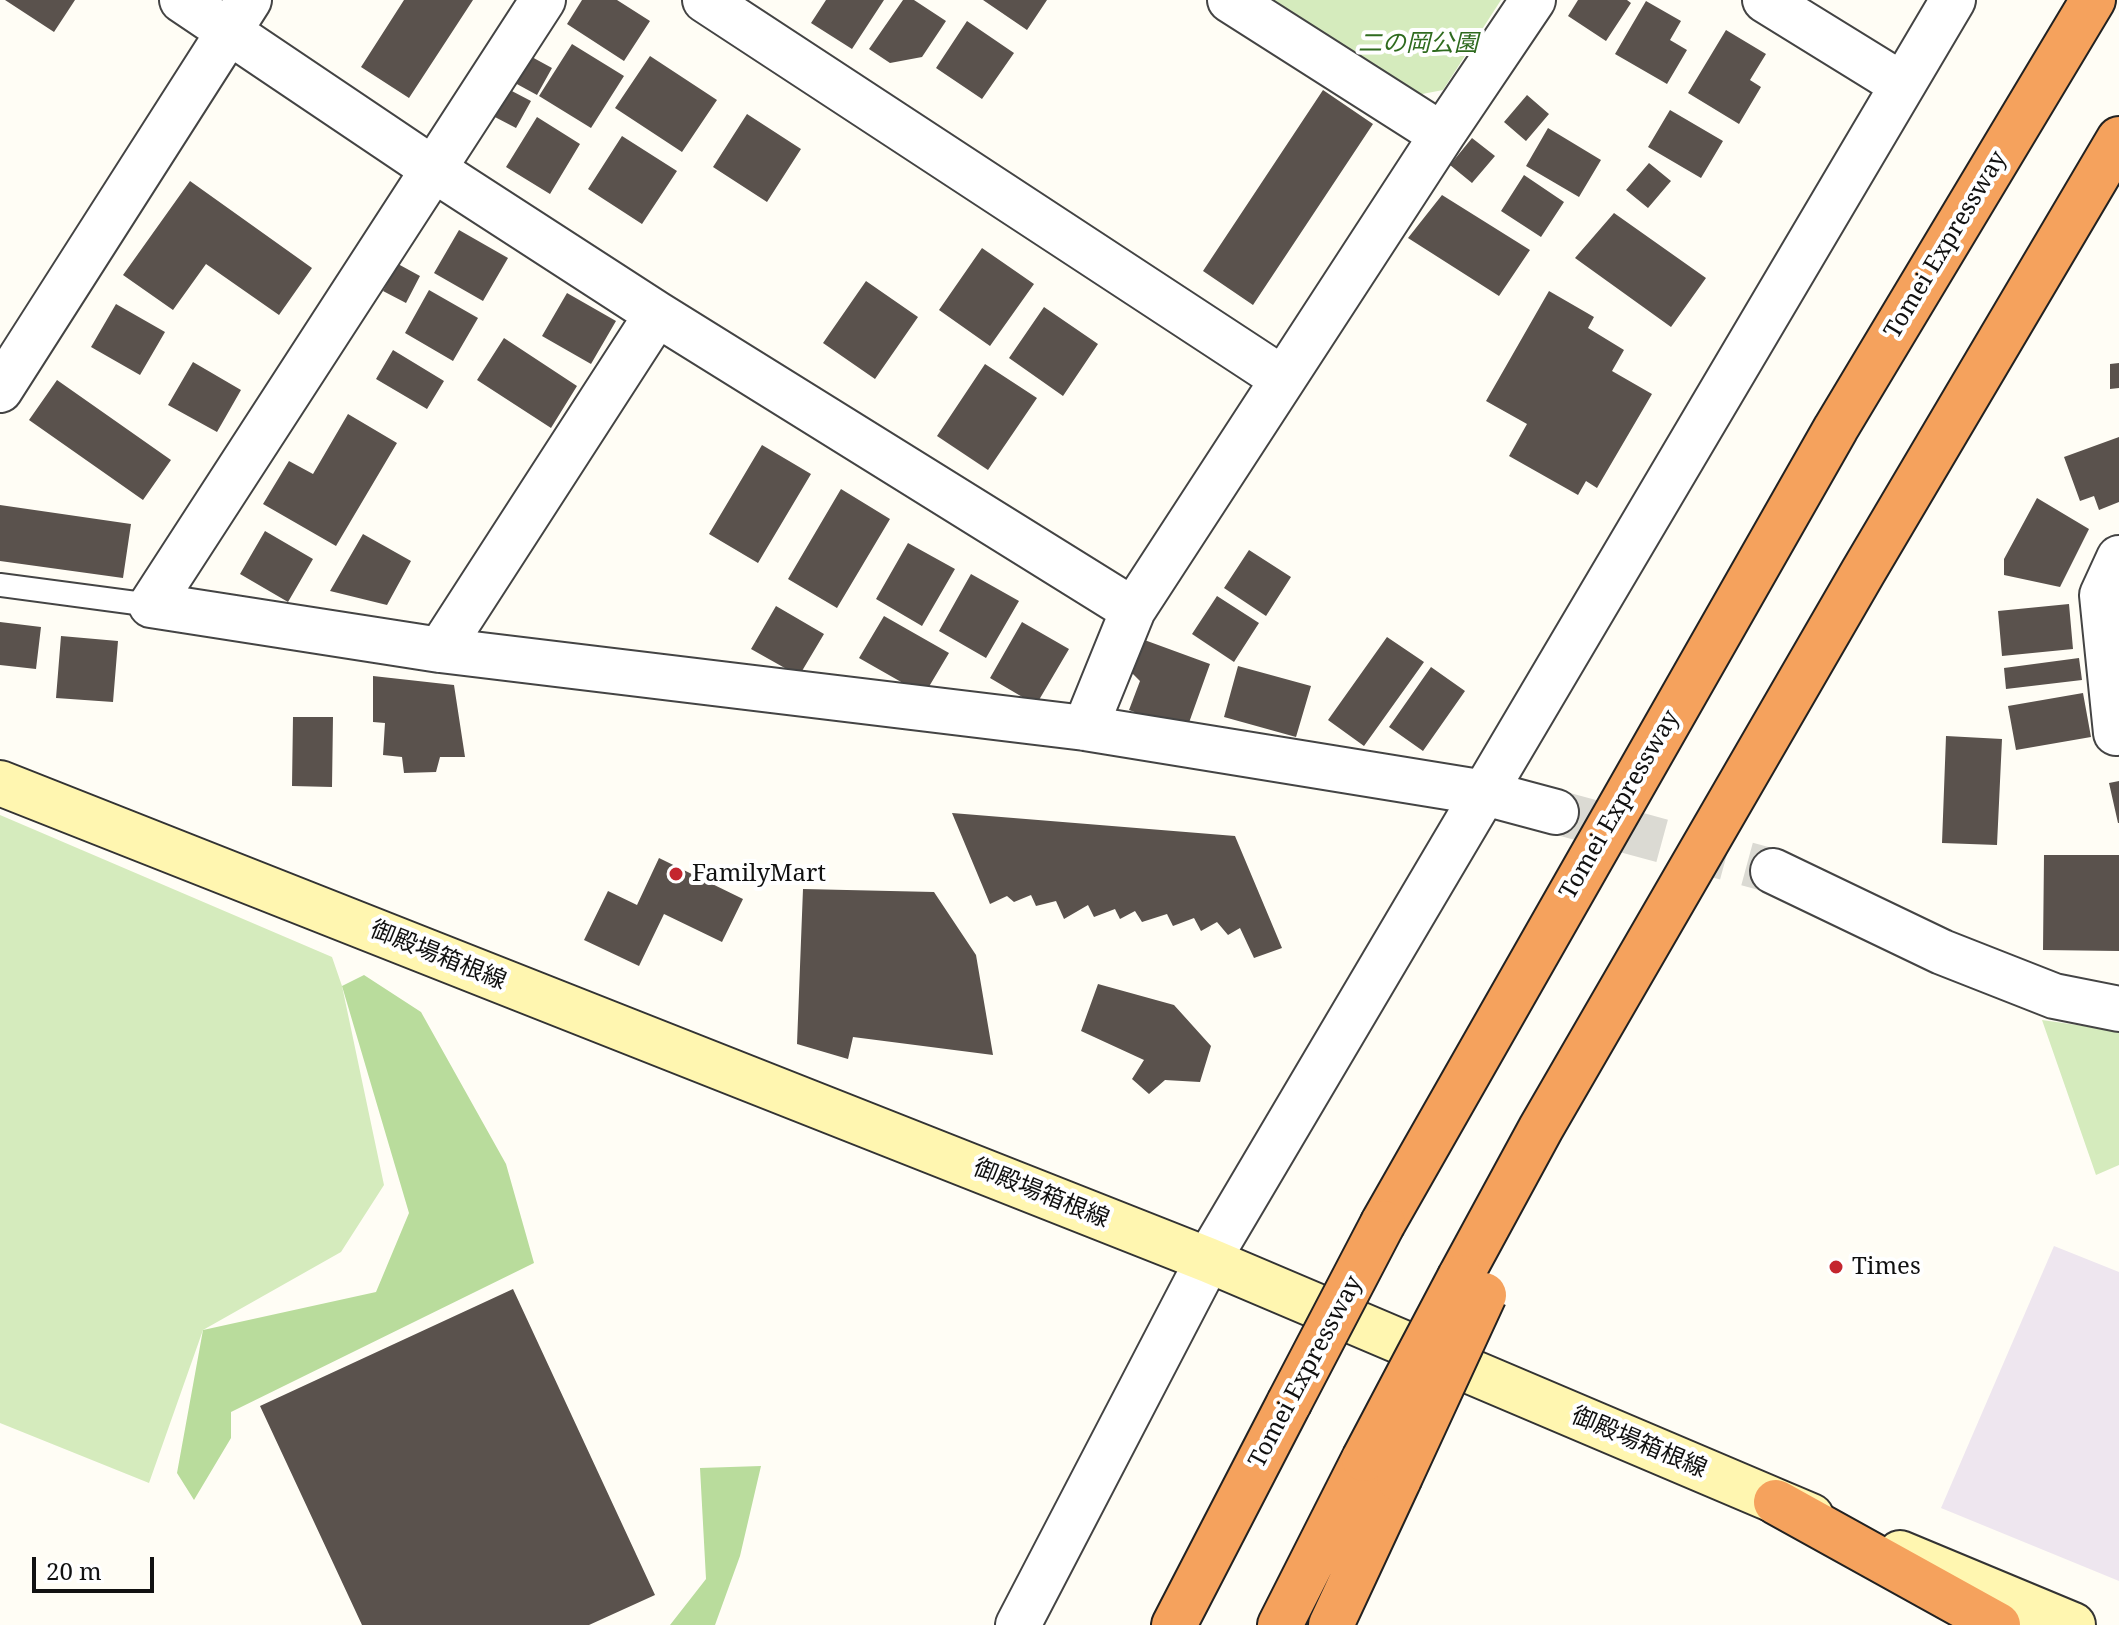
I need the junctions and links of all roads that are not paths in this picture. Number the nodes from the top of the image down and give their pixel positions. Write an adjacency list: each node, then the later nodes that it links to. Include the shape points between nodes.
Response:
1 (182, 0): 9 (street)
2 (543, 0): 13 (street)
3 (705, 0): 15 (street)
4 (1230, 0): 11 (street)
5 (1533, 0): 11 (street)
6 (1765, 0): 10 (street)
7 (1953, 0): 10 (street)
8 (2093, 0): 33 (highway, Tomei Expressway, bridge, via 1828,442 1383,1223)
9 (239, 15): 13 (street); 16 (street)
10 (1901, 84): 25 (street)
11 (1442, 135): 15 (street)
12 (2119, 139): 30 (highway, bridge, via 1541,1128 1472,1286)
13 (433, 169): 14 (street); 19 (street)
14 (657, 314): 20 (street); 21 (street)
15 (1283, 379): 20 (street)
16 (0, 390)
17 (2119, 558): 23 (street, via 2102,595)
18 (0, 585): 19 (lane)
19 (151, 605): 21 (street)
20 (1133, 610): 22 (street)
21 (440, 650): 22 (street)
22 (1085, 728): 25 (street)
23 (2119, 732)
24 (0, 783): 29 (main road, 御殿場箱根線)
25 (1485, 793): 26 (street); 29 (street)
26 (1556, 812)
27 (1773, 871): 28 (street, via 1956,958 2054,996)
28 (2119, 1009)
29 (1208, 1260): 31 (main road, 御殿場箱根線); 32 (street)
30 (1381, 1469): 34 (highway); 35 (highway)
31 (1776, 1502): 36 (highway); 37 (main road, 御殿場箱根線)
32 (1018, 1625)
33 (1174, 1625)
34 (1280, 1625)
35 (1331, 1625)
36 (1998, 1625)
37 (2073, 1625)

